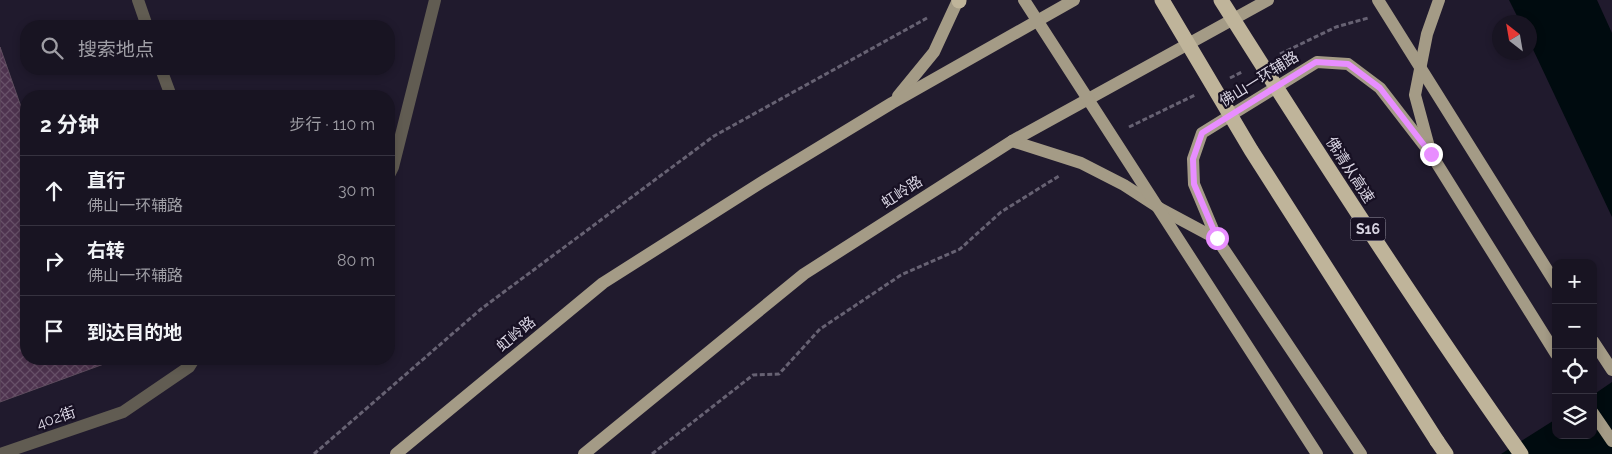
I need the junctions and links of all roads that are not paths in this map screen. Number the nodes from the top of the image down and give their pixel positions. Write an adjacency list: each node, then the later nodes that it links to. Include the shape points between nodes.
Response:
1 (138, 0): 11 (lane)
2 (436, 0): 17 (lane)
3 (959, 0): 14 (main road, via 934,52)
4 (1024, 0): 29 (main road, bridge)
5 (1074, 0): 14 (main road, 虹岭路)
6 (1162, 0): 31 (highway, bridge, via 1251,150)
7 (1222, 0): 32 (highway, 佛清从高速 / S16, bridge, via 1337,184)
8 (1268, 0): 15 (main road, 虹岭路)
9 (1378, 0): 19 (main road, bridge)
10 (1439, 0): 16 (main road, via 1426,34 1415,95)
11 (145, 20)
12 (163, 75): 13 (lane)
13 (169, 90)
14 (892, 103): 27 (main road, 虹岭路, via 603,283)
15 (1012, 141): 18 (main road, via 1081,163); 28 (main road, 虹岭路, via 804,274)
16 (1431, 154): 18 (main road, 佛山一环辅路, via 1380,88 1348,64 1316,62 1202,133 1193,159 1194,184); 21 (main road, 佛山一环辅路)
17 (395, 159)
18 (1217, 238): 30 (main road, 佛山一环辅路)
19 (1552, 278)
20 (1597, 347): 23 (main road)
21 (1553, 349)
22 (189, 365): 26 (lane, 402街, via 123,412)
23 (1612, 370)
24 (1597, 419): 25 (main road)
25 (1612, 441)
26 (0, 454)
27 (396, 454)
28 (584, 454)
29 (1317, 454)
30 (1361, 454)
31 (1446, 454)
32 (1521, 454)

